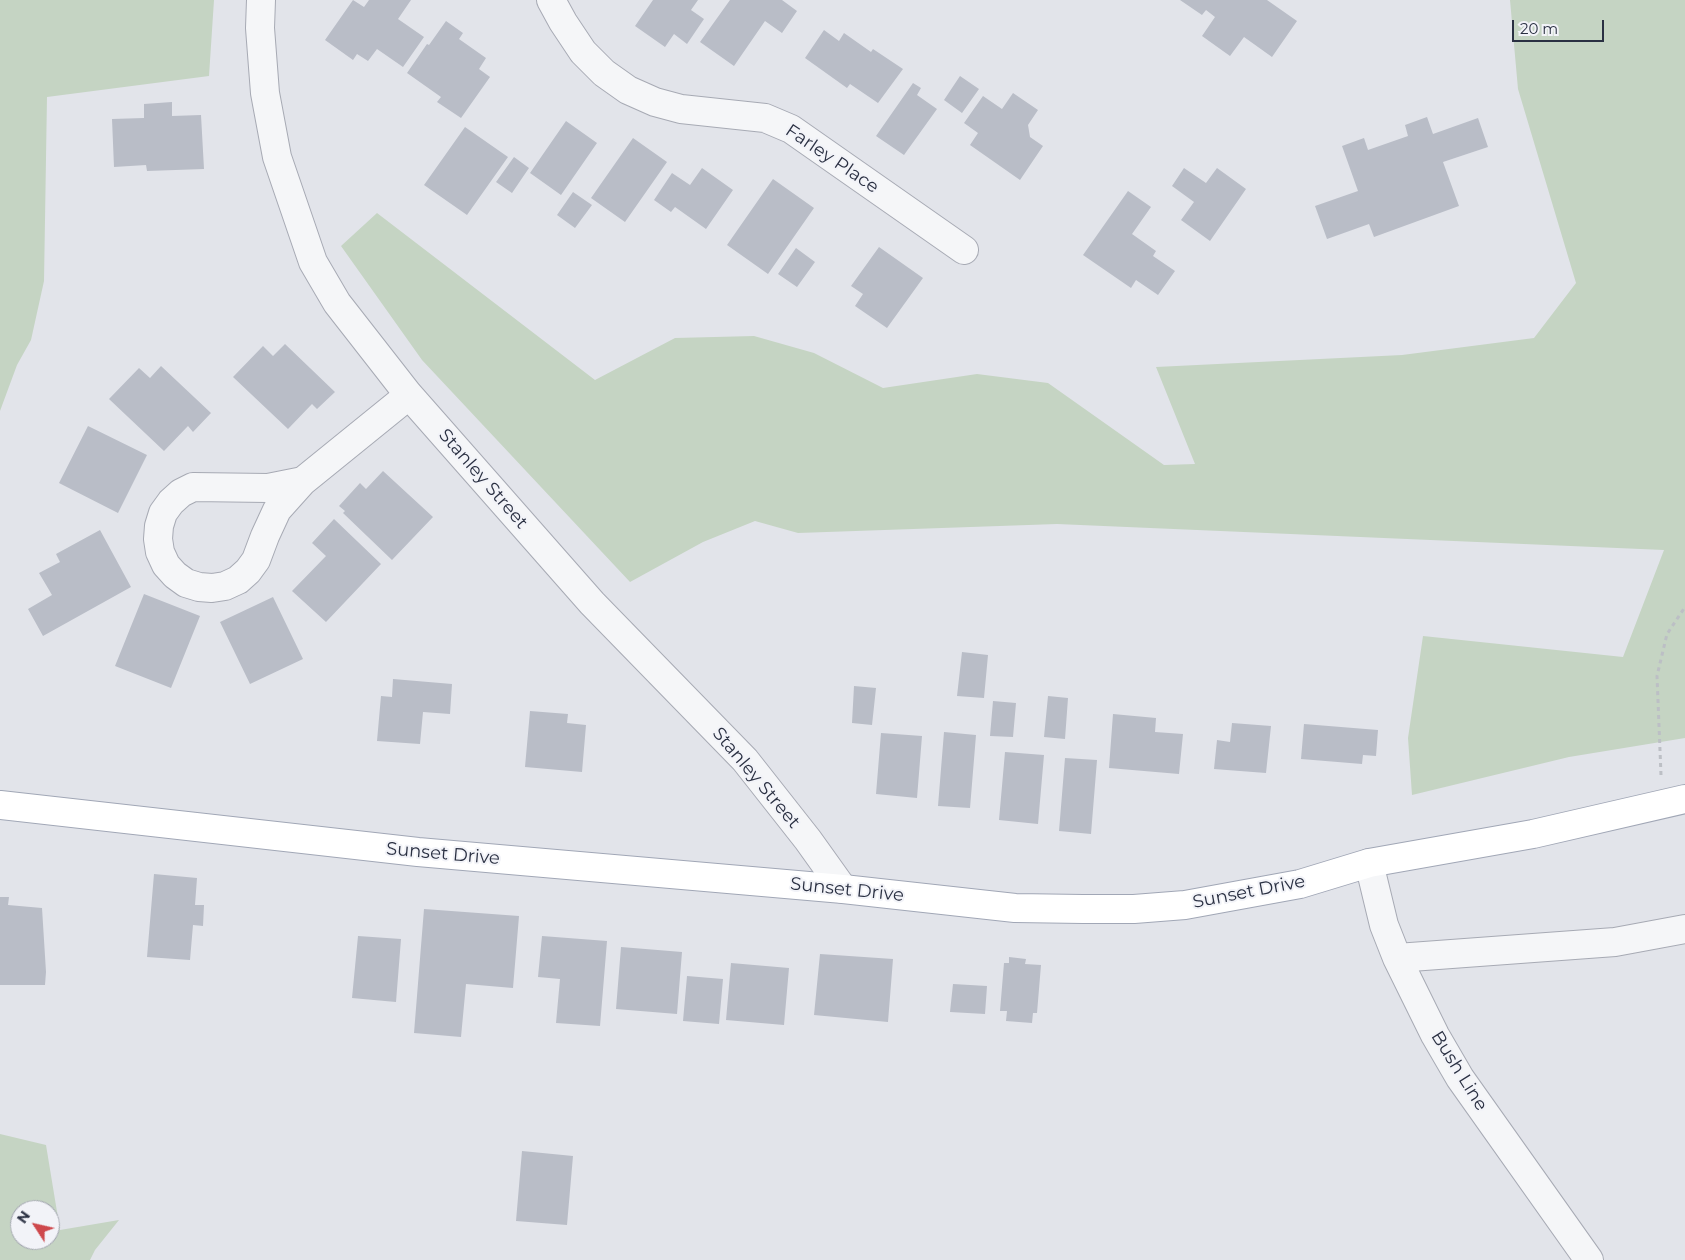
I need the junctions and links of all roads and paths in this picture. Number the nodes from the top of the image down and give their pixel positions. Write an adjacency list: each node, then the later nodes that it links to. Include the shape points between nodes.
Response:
1 (261, 0): 4 (street, Stanley Street, via 265,94 277,158 313,262 337,303)
2 (551, 0): 3 (street, Farley Place, via 583,52 628,90 681,110 765,118 791,128)
3 (964, 250)
4 (408, 394): 5 (street); 10 (street, Stanley Street, via 592,603 745,760)
5 (303, 481): 5 (street, via 268,488 193,487 181,493 163,513 159,526 160,552 166,565 186,583 199,587 225,586 238,580 256,560 277,510)
6 (1685, 607): 7 (path, via 1667,634 1657,676)
7 (1674, 802): 9 (main road, Sunset Drive, via 1533,834)
8 (0, 805): 10 (main road, Sunset Drive, via 418,852)
9 (1369, 863): 10 (main road, Sunset Drive, via 1290,886 1185,905 1134,909 1015,908); 12 (street, Bush Line, via 1384,925)
10 (843, 889)
11 (1685, 930): 12 (street, via 1615,942)
12 (1397, 958): 13 (street, Bush Line, via 1460,1078)
13 (1589, 1260)

